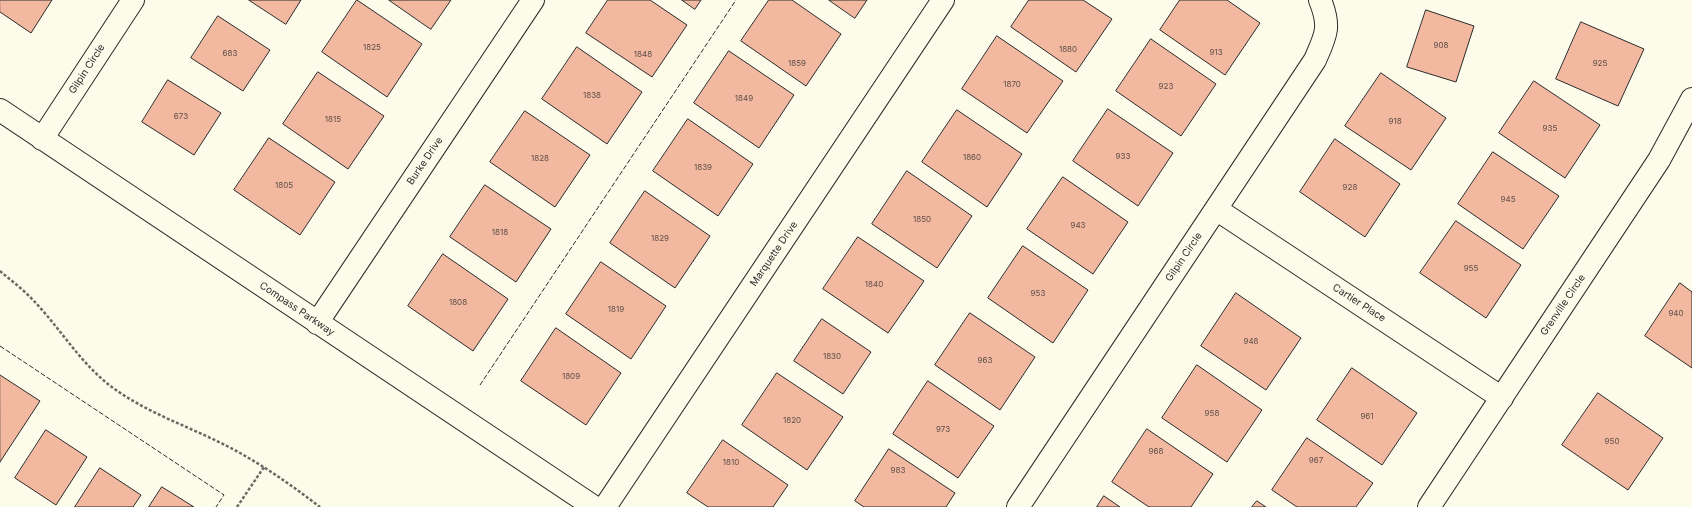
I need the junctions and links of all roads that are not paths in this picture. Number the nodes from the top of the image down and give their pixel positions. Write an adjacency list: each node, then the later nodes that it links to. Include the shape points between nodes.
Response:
1 (133, 0): 7 (street, Gilpin Circle)
2 (533, 0): 9 (street, Burke Drive)
3 (943, 0): 12 (street, Marquette Drive)
4 (1320, 0): 8 (street, Gilpin Circle, via 1326,17 1326,35 1315,60)
5 (1692, 99): 10 (street, Grenville Circle, via 1660,160)
6 (0, 110): 7 (street, Compass Parkway)
7 (42, 139): 9 (street, Compass Parkway)
8 (1216, 209): 10 (street, Cartier Place); 13 (street, Gilpin Circle)
9 (317, 323): 11 (street, Compass Parkway)
10 (1502, 398): 14 (street, Grenville Circle)
11 (594, 507)
12 (605, 507)
13 (1018, 507)
14 (1429, 507)

